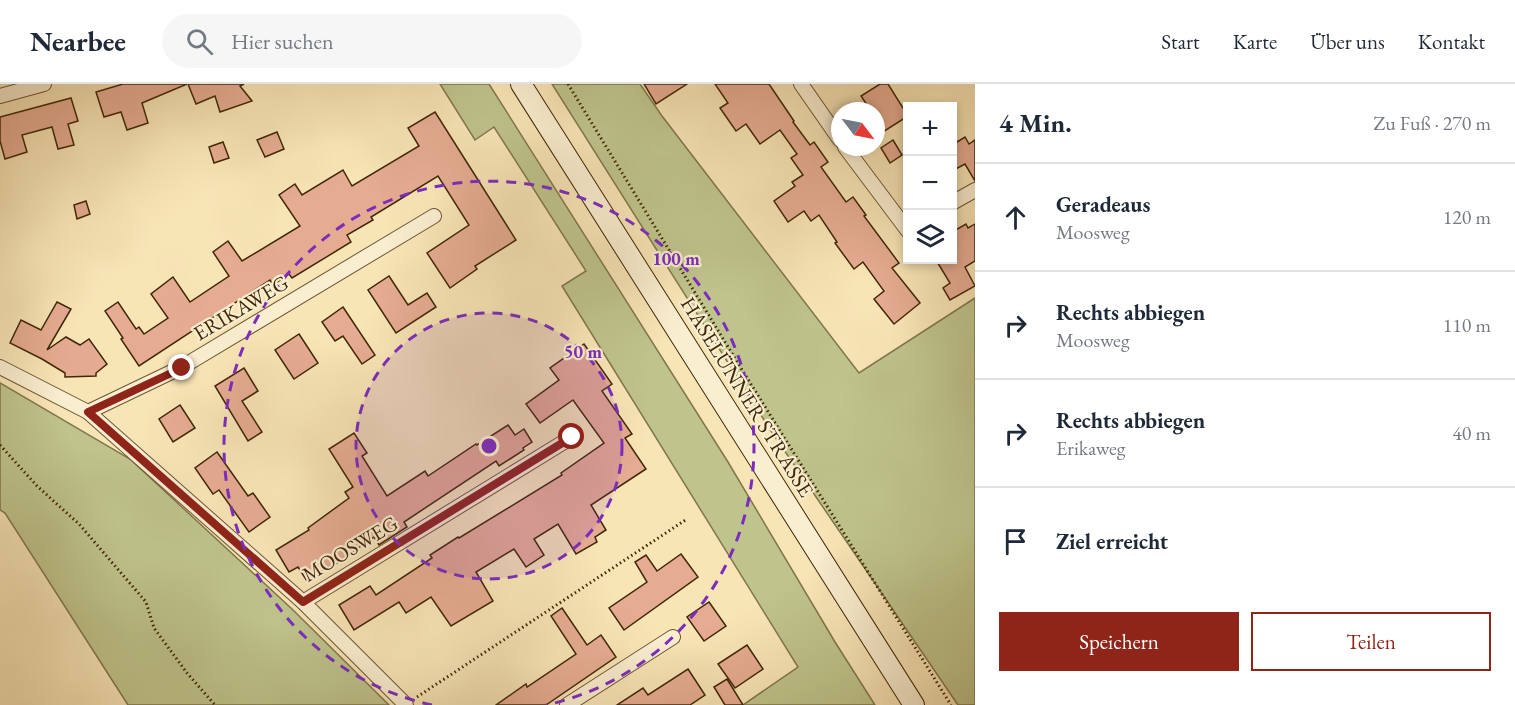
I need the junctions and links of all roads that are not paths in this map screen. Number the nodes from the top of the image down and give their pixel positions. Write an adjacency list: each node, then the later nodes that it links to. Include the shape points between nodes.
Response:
1 (44, 84): 4 (street)
2 (521, 84): 18 (street, HASELÜNNER STRASSE)
3 (801, 84): 5 (street)
4 (0, 96)
5 (831, 127)
6 (852, 156): 10 (street)
7 (975, 190): 8 (street)
8 (957, 200)
9 (434, 216): 12 (street, ERIKAWEG, via 182,368)
10 (903, 226)
11 (0, 367): 12 (street)
12 (88, 412): 14 (street, MOOSWEG)
13 (572, 437): 14 (street, MOOSWEG)
14 (303, 602): 16 (street)
15 (673, 637): 17 (street)
16 (406, 705)
17 (567, 705)
18 (914, 705)

